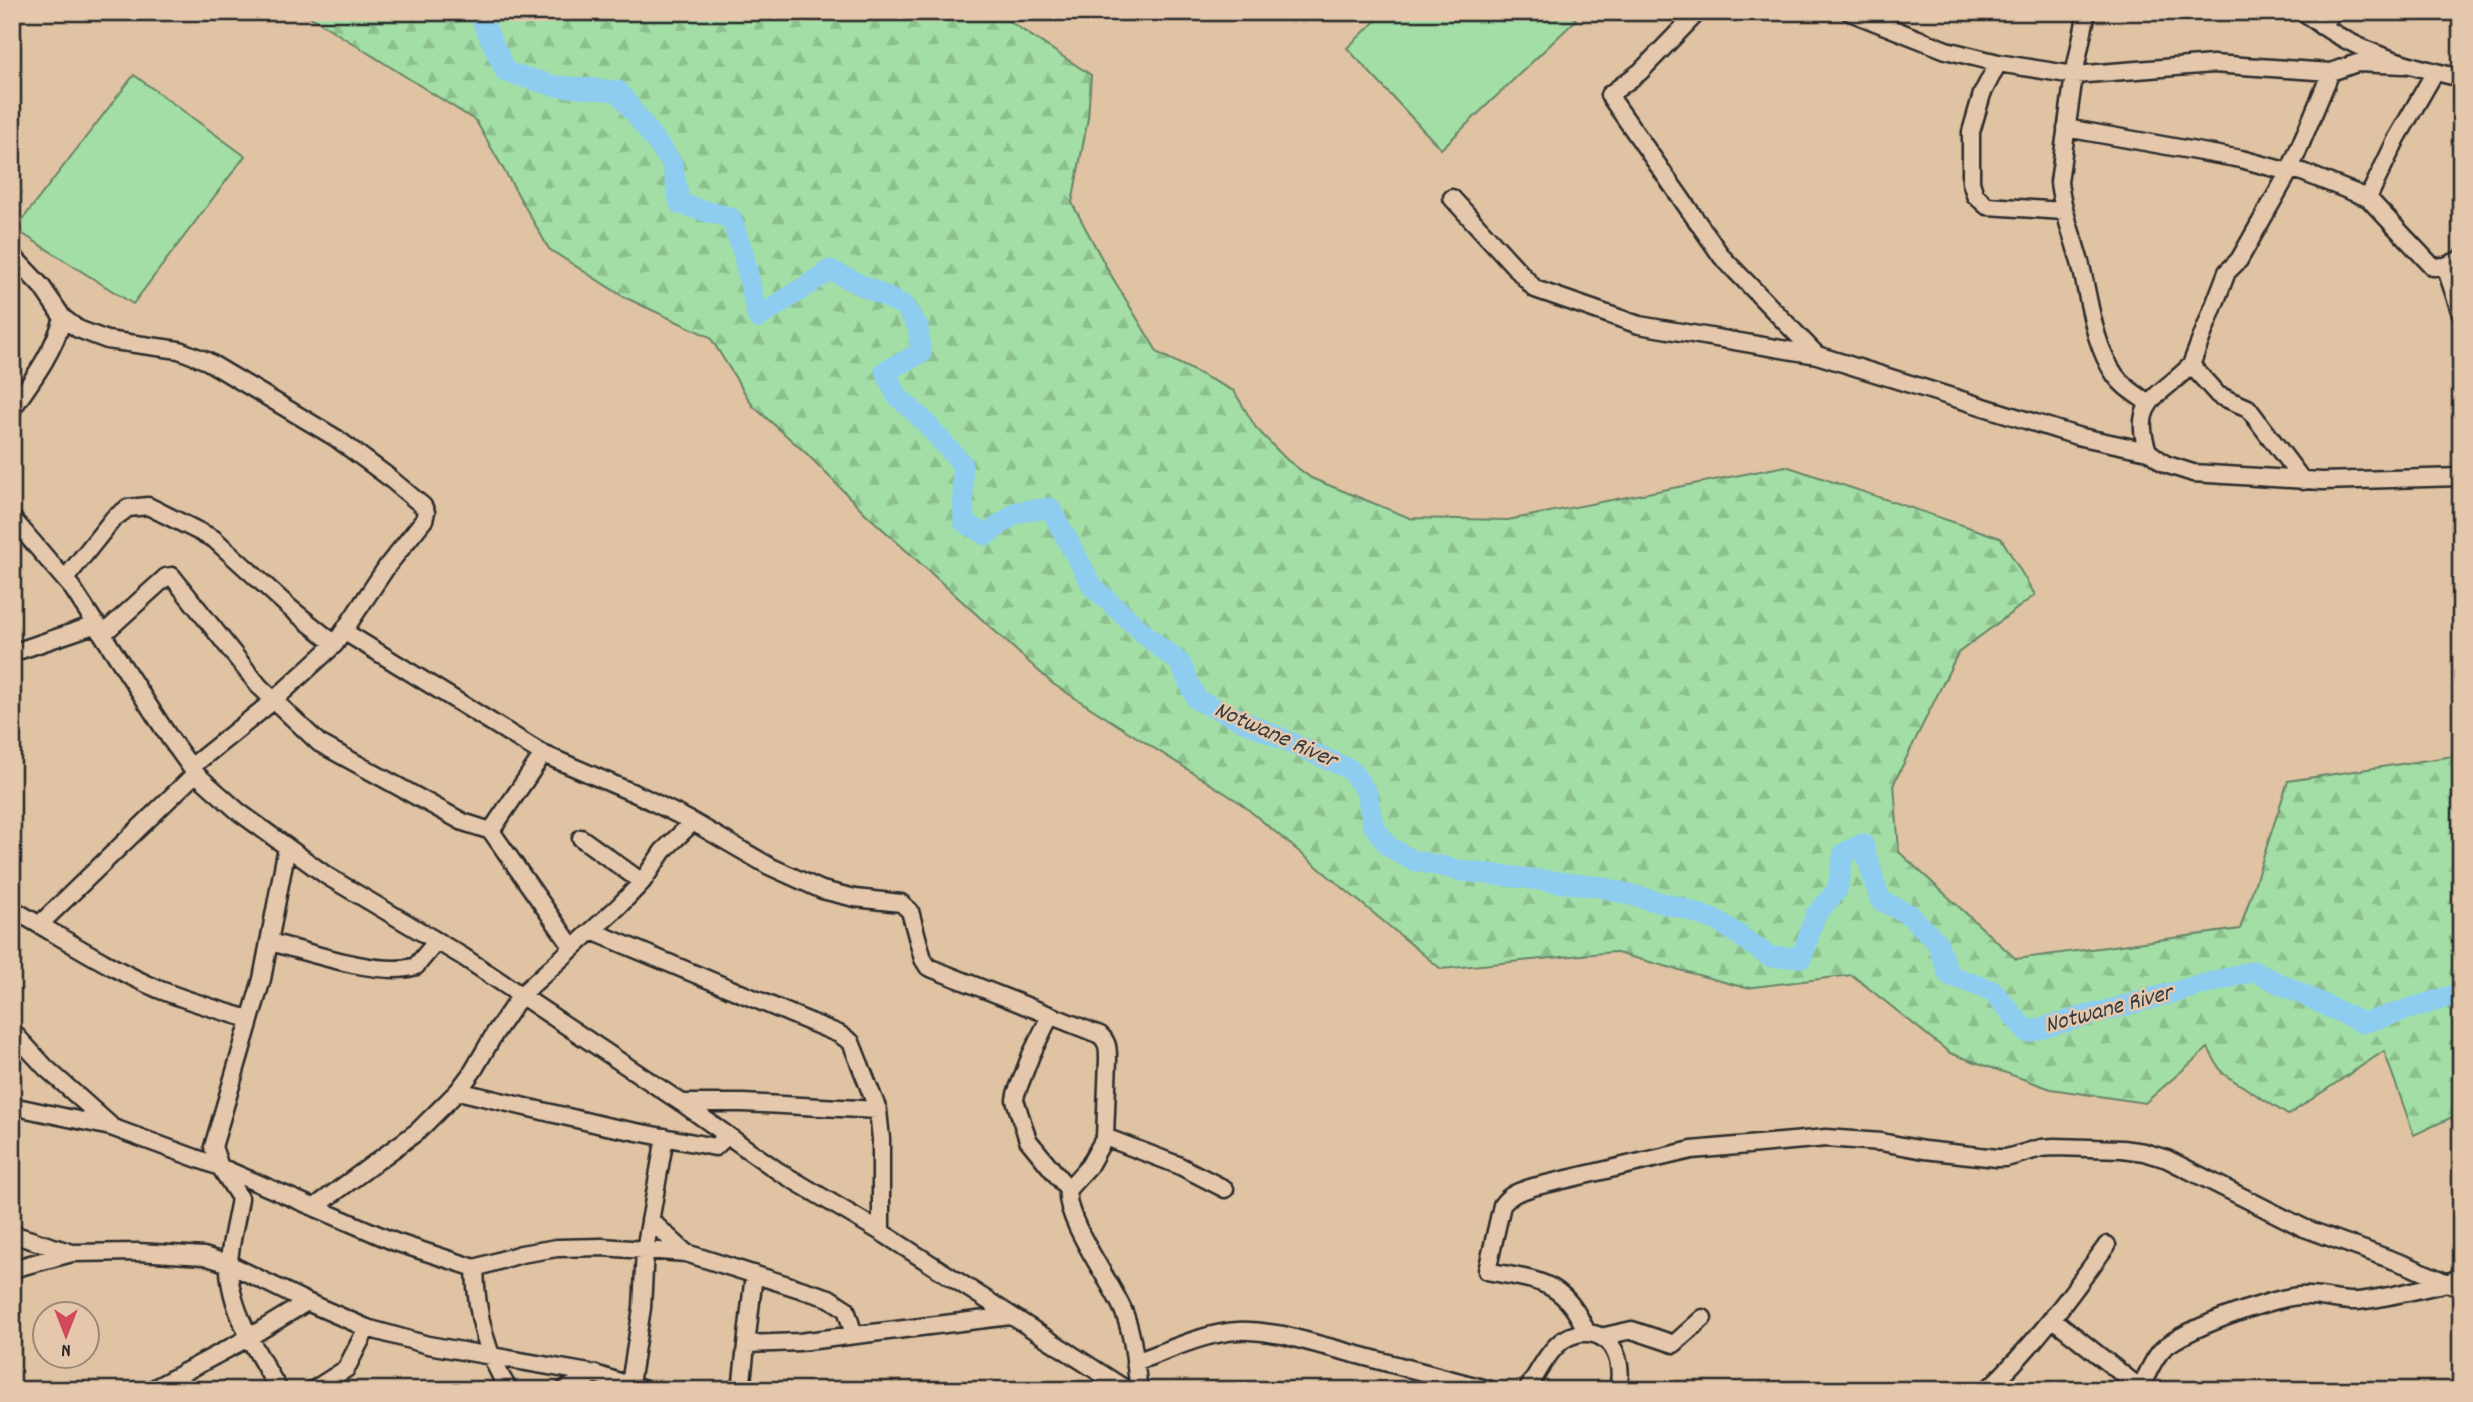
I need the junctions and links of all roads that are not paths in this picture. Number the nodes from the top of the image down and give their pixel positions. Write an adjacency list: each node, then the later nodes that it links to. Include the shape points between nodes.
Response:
1 (1698, 12): 23 (street, via 1640,72 1609,95 1722,257)
2 (1850, 12): 7 (street, via 1946,50)
3 (2087, 12): 11 (street)
4 (2304, 12): 6 (street)
5 (2334, 12): 6 (street)
6 (2321, 26): 8 (street)
7 (1998, 63): 11 (street); 17 (street, via 1982,94 1971,132 1975,195 1987,206)
8 (2404, 65): 9 (street, via 2357,63); 10 (street)
9 (2331, 72): 11 (street, via 2213,64); 14 (street)
10 (2435, 72): 12 (street); 16 (street)
11 (2074, 75): 13 (street)
12 (2461, 78)
13 (2066, 128): 14 (street); 17 (street, via 2059,182)
14 (2289, 172): 16 (street, via 2297,170); 24 (street, via 2239,260 2227,272)
15 (1452, 198): 23 (street, via 1535,289 1639,325)
16 (2368, 198): 20 (street, via 2428,263)
17 (2064, 211): 25 (street, via 2103,350 2124,386)
18 (12, 255): 22 (street)
19 (2461, 259): 20 (street)
20 (2445, 266): 21 (street)
21 (2461, 314)
22 (63, 317): 26 (street, via 47,359); 33 (street, via 78,329 107,340 179,349 206,361 335,438 423,506 424,520)
23 (1816, 355): 27 (street, via 2077,436)
24 (2191, 365): 25 (street); 29 (street, via 2218,395 2248,408)
25 (2148, 403): 27 (street, via 2142,435)
26 (12, 410)
27 (2148, 451): 29 (street, via 2165,464 2193,473)
28 (2461, 477): 29 (street)
29 (2303, 481)
30 (12, 518): 31 (street)
31 (65, 579): 32 (street); 33 (street, via 113,520 128,508 148,506 214,538 290,608)
32 (100, 629): 34 (street); 35 (street, via 166,576 172,576); 37 (street)
33 (340, 638): 35 (street); 36 (street)
34 (12, 653)
35 (273, 701): 37 (street); 39 (street, via 319,743 463,822)
36 (543, 754): 38 (street); 39 (street)
37 (194, 770): 41 (street, via 239,812); 44 (street)
38 (693, 822): 42 (street, via 663,851); 50 (street, via 822,891 901,903 910,911 928,967)
39 (491, 831): 48 (street)
40 (581, 838): 42 (street)
41 (287, 847): 46 (street); 47 (street)
42 (642, 882): 45 (street)
43 (12, 909): 44 (street)
44 (40, 924): 51 (street, via 156,988)
45 (592, 931): 48 (street); 56 (street, via 845,1037 858,1055)
46 (437, 941): 47 (street, via 416,966 397,969); 49 (street)
47 (270, 942): 51 (street)
48 (573, 947): 49 (street)
49 (521, 995): 53 (street); 54 (street)
50 (1050, 1016): 60 (street, via 1105,1039); 62 (street, via 1015,1100 1028,1140)
51 (249, 1019): 61 (street, via 212,1147)
52 (12, 1031): 57 (street)
53 (458, 1091): 59 (street); 64 (street, via 418,1130)
54 (682, 1103): 56 (street); 58 (street)
55 (12, 1106): 57 (street)
56 (878, 1110): 66 (street)
57 (111, 1127): 61 (street)
58 (727, 1136): 59 (street, via 715,1147); 66 (street)
59 (665, 1137): 65 (street)
60 (1105, 1137): 62 (street); 63 (street)
61 (220, 1167): 64 (street); 72 (street, via 240,1198)
62 (1068, 1189): 88 (street, via 1076,1223 1122,1307)
63 (1225, 1189)
64 (315, 1207): 73 (street, via 395,1242)
65 (650, 1220): 69 (street); 71 (street)
66 (881, 1232): 78 (street)
67 (12, 1234): 70 (street)
68 (2107, 1245): 80 (street)
69 (645, 1250): 71 (street); 73 (street, via 557,1248); 90 (street)
70 (72, 1253): 72 (street, via 197,1255); 74 (street)
71 (686, 1253): 75 (street)
72 (229, 1264): 77 (street); 85 (street)
73 (475, 1268): 87 (street)
74 (12, 1269)
75 (754, 1274): 83 (street, via 829,1298 846,1309); 86 (street)
76 (2457, 1283): 82 (street, via 2304,1228 2144,1152 2042,1148 1997,1158 1826,1138 1692,1150 1533,1187 1506,1199 1487,1271 1554,1288 1573,1307); 91 (street, via 2355,1301 2301,1295 2224,1318 2168,1344)
77 (307, 1302): 81 (street); 85 (street)
78 (1010, 1316): 83 (street); 98 (street)
79 (1703, 1318): 84 (street, via 1674,1344 1632,1329)
80 (2053, 1319): 91 (street); 103 (street)
81 (367, 1328): 87 (street); 94 (street, via 346,1369)
82 (1587, 1333): 84 (street); 101 (street, via 1560,1341)
83 (854, 1335): 86 (street)
84 (1605, 1336): 102 (street, via 1616,1355)
85 (248, 1338): 92 (street); 93 (street)
86 (747, 1344): 97 (street)
87 (489, 1355): 89 (street); 95 (street)
88 (1135, 1362): 99 (street); 100 (street, via 1213,1335 1257,1332)
89 (596, 1374): 90 (street); 96 (street)
90 (637, 1387)
91 (2140, 1389)
92 (151, 1390)
93 (279, 1390)
94 (313, 1390)
95 (509, 1390)
96 (564, 1390)
97 (741, 1390)
98 (1127, 1390)
99 (1139, 1390)
100 (1490, 1390)
101 (1527, 1390)
102 (1618, 1390)
103 (1987, 1390)

